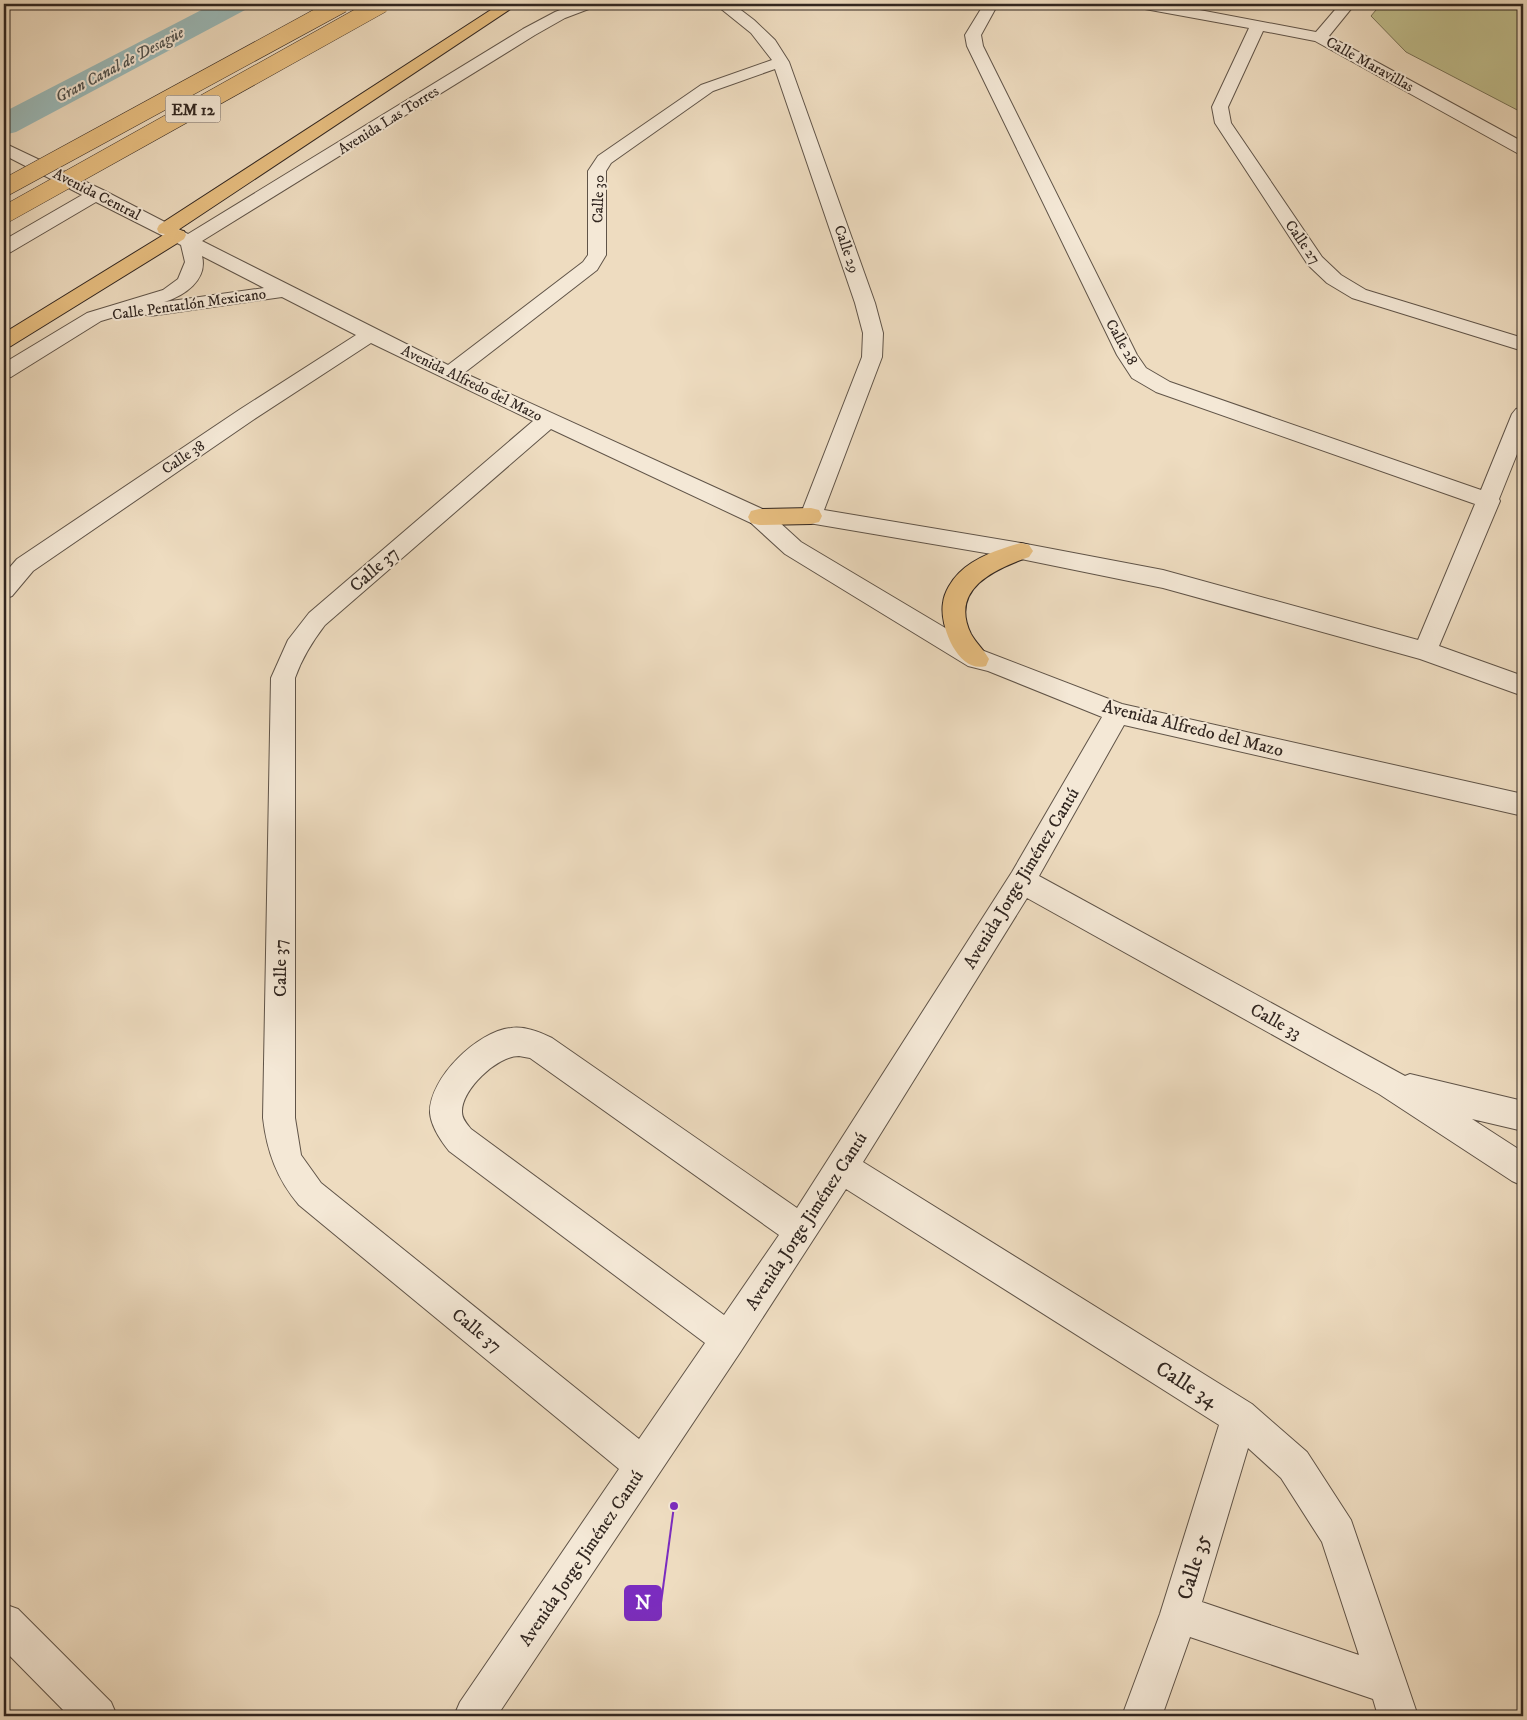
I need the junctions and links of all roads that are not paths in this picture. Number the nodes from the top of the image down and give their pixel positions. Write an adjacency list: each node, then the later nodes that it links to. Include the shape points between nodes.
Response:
1 (342, 4): 14 (main road, EM 12, bridge)
2 (382, 4): 16 (main road, EM 12, bridge)
3 (510, 4): 17 (main road)
4 (589, 4): 17 (street, Avenida Las Torres, via 529,32)
5 (723, 4): 11 (street, Calle 29, via 756,28 772,44)
6 (991, 4): 28 (street, Calle 28, via 972,35 975,46 1127,355 1139,373 1163,388)
7 (1146, 4): 9 (street, Calle Maravillas)
8 (1348, 4): 10 (street)
9 (1258, 26): 10 (street, Calle Maravillas); 23 (street, Calle 27, via 1220,108 1223,123 1315,261 1334,279 1359,294)
10 (1320, 36): 13 (street, Calle Maravillas)
11 (781, 62): 25 (street, Calle 30, via 707,88 604,160 597,171 596,255 590,266); 30 (street, Calle 29, via 873,333 872,357)
12 (4, 148): 15 (street, Avenida Central)
13 (1523, 149)
14 (4, 188)
15 (97, 194): 17 (street, Avenida Central); 18 (street)
16 (4, 215)
17 (177, 235): 19 (street, Avenida Alfredo del Mazo); 20 (street, Calle Pentatlón Mexicano, via 194,262 187,282 170,294); 22 (main road)
18 (4, 248)
19 (283, 291): 20 (street, Calle Pentatlón Mexicano); 21 (street, Avenida Alfredo del Mazo)
20 (94, 317): 24 (street, Calle Pentatlón Mexicano)
21 (371, 334): 25 (street, Avenida Alfredo del Mazo); 32 (street, Calle 38, via 25,565)
22 (4, 342)
23 (1523, 345)
24 (4, 372)
25 (450, 374): 27 (street, Avenida Alfredo del Mazo)
26 (1523, 414): 28 (street)
27 (548, 420): 29 (street, Avenida Alfredo del Mazo); 46 (street, Calle 37, via 317,619 289,658 283,678 281,1139 286,1160 310,1194)
28 (1488, 502): 33 (street)
29 (759, 516): 30 (main road, Avenida Alfredo del Mazo); 34 (street, Avenida Alfredo del Mazo, via 793,548)
30 (810, 516): 31 (street, Avenida Alfredo del Mazo)
31 (1021, 551): 33 (street, Avenida Alfredo del Mazo, via 1163,579); 34 (main road, via 979,567 957,591 953,611 959,633)
32 (4, 590)
33 (1425, 650): 35 (street, Avenida Alfredo del Mazo)
34 (977, 659): 36 (street, Avenida Alfredo del Mazo)
35 (1523, 686)
36 (1118, 713): 37 (street, Avenida Alfredo del Mazo); 38 (street, Avenida Jorge Jiménez Cantú)
37 (1523, 805)
38 (1022, 881): 39 (street, Calle 33); 41 (street, Avenida Jorge Jiménez Cantú)
39 (1390, 1084): 40 (street); 42 (street, Calle 33)
40 (1523, 1116)
41 (841, 1167): 43 (street, Avenida Jorge Jiménez Cantú); 45 (street, Calle 34)
42 (1523, 1170)
43 (801, 1231): 44 (street, Avenida Jorge Jiménez Cantú); 44 (street, via 534,1045 511,1042 496,1046 460,1079 450,1094 446,1111 450,1128 460,1140)
44 (729, 1339): 46 (street, Avenida Jorge Jiménez Cantú)
45 (1239, 1417): 47 (street, Calle 35); 49 (street, Calle 34, via 1294,1465 1338,1533)
46 (643, 1465): 51 (street, Avenida Jorge Jiménez Cantú)
47 (1179, 1614): 49 (street); 52 (street, Calle 35)
48 (4, 1623): 50 (street)
49 (1392, 1700)
50 (97, 1716)
51 (474, 1716)
52 (1142, 1716)

